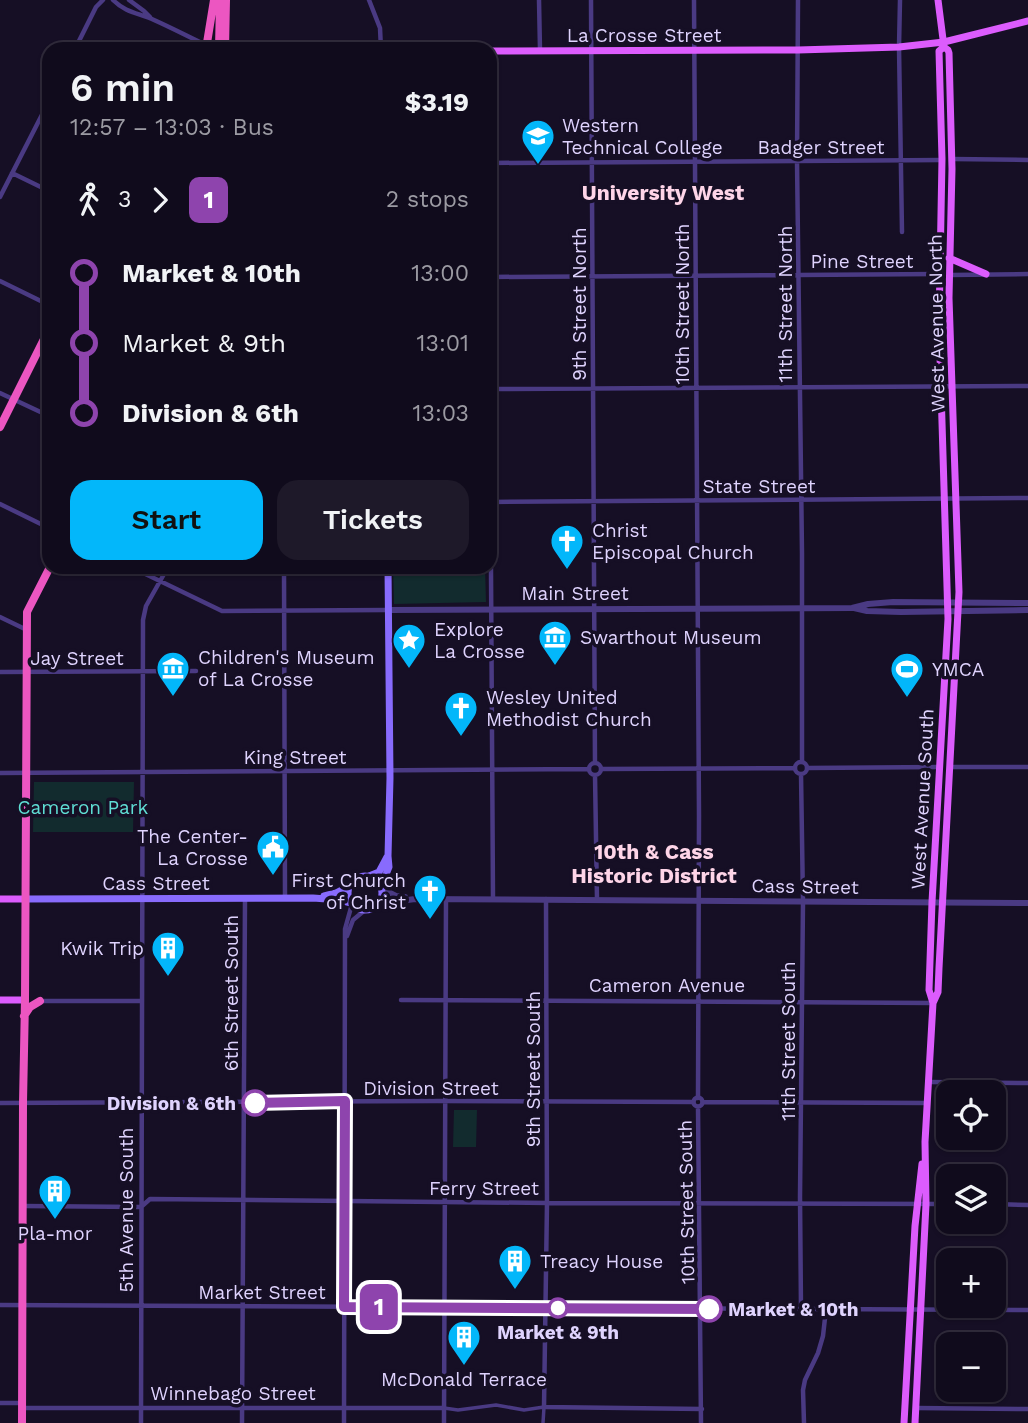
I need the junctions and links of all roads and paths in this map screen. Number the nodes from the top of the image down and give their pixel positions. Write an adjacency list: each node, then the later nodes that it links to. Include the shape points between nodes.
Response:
1 (103, 0): 16 (street)
2 (113, 0): 14 (street)
3 (129, 0): 14 (street)
4 (214, 0): 18 (highway)
5 (220, 0): 19 (highway)
6 (226, 0): 20 (highway)
7 (369, 0): 21 (street)
8 (539, 0): 26 (street)
9 (591, 0): 27 (street, 9th Street North)
10 (694, 0): 28 (street, 10th Street North)
11 (798, 0): 24 (street, 11th Street North)
12 (900, 0): 23 (street)
13 (938, 0): 22 (main road)
14 (150, 18): 17 (street)
15 (1028, 21): 22 (main road, La Crosse Street)
16 (78, 42)
17 (197, 42)
18 (208, 42)
19 (218, 42)
20 (225, 42)
21 (381, 42)
22 (944, 44): 23 (main road, La Crosse Street); 30 (main road, West Avenue North, via 939,51); 31 (main road, West Avenue North, via 949,53)
23 (899, 47): 24 (main road, La Crosse Street); 32 (street)
24 (798, 50): 28 (main road, La Crosse Street); 35 (street, 11th Street North)
25 (497, 51): 26 (main road, La Crosse Street)
26 (540, 51): 27 (main road, La Crosse Street)
27 (592, 51): 28 (main road, La Crosse Street); 36 (street, 9th Street North)
28 (694, 51): 37 (street, 10th Street North)
29 (42, 115): 38 (street)
30 (942, 159): 32 (street, Badger Street); 43 (main road, West Avenue North)
31 (952, 159): 33 (street); 42 (main road, West Avenue North)
32 (902, 160): 35 (street, Badger Street); 41 (street)
33 (1028, 160)
34 (497, 161): 36 (street, Badger Street)
35 (797, 161): 37 (street, Badger Street); 47 (street, 11th Street North)
36 (593, 162): 37 (street, Badger Street); 49 (street, 9th Street North)
37 (696, 162): 46 (street, 10th Street North)
38 (12, 173): 39 (street); 40 (street)
39 (42, 188)
40 (0, 197)
41 (902, 232)
42 (949, 258): 44 (main road); 48 (main road, West Avenue North)
43 (939, 274): 47 (street, Pine Street); 57 (main road, West Avenue North)
44 (986, 274): 45 (street); 48 (street)
45 (1028, 274)
46 (695, 275): 47 (street, Pine Street); 49 (street, Pine Street); 59 (street, 10th Street North)
47 (800, 275): 56 (street, 11th Street North)
48 (949, 275): 54 (main road, West Avenue North)
49 (593, 276): 50 (street, Pine Street); 58 (street, 9th Street North)
50 (497, 277)
51 (0, 281): 52 (street)
52 (42, 302)
53 (42, 343): 62 (highway)
54 (952, 386): 55 (street); 57 (street); 66 (main road, West Avenue North)
55 (1028, 386)
56 (799, 387): 57 (street); 59 (street); 69 (street, 11th Street North)
57 (942, 387): 65 (main road, West Avenue South)
58 (592, 388): 59 (street); 60 (street); 70 (street, 9th Street North)
59 (696, 388): 68 (street, 10th Street North)
60 (497, 389)
61 (0, 393): 62 (street)
62 (14, 400): 63 (street); 64 (highway)
63 (42, 413)
64 (0, 427)
65 (945, 498): 66 (street, State Street); 69 (street, State Street); 81 (main road, West Avenue South)
66 (956, 498): 67 (street, State Street); 82 (main road, West Avenue North)
67 (1028, 498)
68 (696, 500): 69 (street, State Street); 70 (street, State Street); 88 (street, 10th Street North)
69 (801, 500): 84 (street, 11th Street North)
70 (593, 501): 71 (street, State Street); 87 (street, 9th Street North)
71 (497, 502)
72 (0, 504): 73 (street)
73 (42, 525)
74 (47, 574): 95 (highway, via 27,612)
75 (146, 574): 80 (street, Main Street)
76 (164, 574): 80 (street, 5th Avenue South)
77 (285, 574): 91 (street)
78 (388, 574): 89 (main road)
79 (491, 574): 86 (street)
80 (161, 581): 91 (street, Main Street, via 222,611); 99 (street, 5th Avenue South, via 143,614)
81 (947, 602): 82 (street, Main Street); 85 (street, Main Street); 92 (main road, West Avenue South)
82 (958, 602): 83 (street, Main Street); 93 (main road, West Avenue South)
83 (1028, 603)
84 (802, 608): 85 (street, Main Street); 88 (street, Main Street); 100 (street)
85 (852, 608): 92 (street)
86 (491, 609): 87 (street, Main Street); 89 (street, Main Street); 111 (street)
87 (594, 609): 88 (street, Main Street); 101 (street)
88 (698, 609): 109 (street, 10th Street South)
89 (388, 610): 91 (street, Main Street); 110 (main road)
90 (1028, 610): 93 (street)
91 (285, 611): 112 (street)
92 (948, 612): 93 (street); 103 (main road, West Avenue South)
93 (958, 612): 104 (main road, West Avenue South)
94 (0, 617): 95 (street)
95 (27, 631): 98 (highway)
96 (196, 671): 99 (street, Jay Street)
97 (0, 672): 98 (street, Jay Street)
98 (26, 672): 99 (street, Jay Street); 113 (highway)
99 (143, 672): 114 (street, 5th Avenue South)
100 (802, 762): 105 (street); 106 (street)
101 (595, 763): 107 (street); 108 (street)
102 (1028, 766): 104 (street)
103 (940, 767): 106 (street); 135 (main road, West Avenue South)
104 (950, 767): 136 (main road, West Avenue South)
105 (795, 768): 109 (street); 116 (street)
106 (807, 768): 116 (street)
107 (589, 769): 111 (street, King Street); 117 (street)
108 (602, 769): 109 (street); 117 (street)
109 (698, 769): 133 (street, 10th Street South)
110 (390, 770): 111 (street, King Street); 112 (street, King Street); 118 (main road)
111 (492, 770): 130 (street)
112 (286, 771): 114 (street, King Street); 122 (street)
113 (26, 772): 114 (street, King Street); 115 (street, King Street); 125 (highway)
114 (142, 772): 126 (street, 5th Avenue South)
115 (0, 773)
116 (801, 774): 134 (street, 11th Street South)
117 (595, 775): 132 (street)
118 (388, 856): 119 (main road, via 379,872); 121 (main road)
119 (369, 876): 120 (main road, via 359,877); 121 (main road)
120 (349, 886): 123 (main road, Cass Street); 137 (main road)
121 (382, 888): 128 (street, Cass Street); 139 (main road)
122 (285, 898): 123 (main road, Cass Street); 127 (main road, Cass Street)
123 (313, 898): 137 (main road, Cass Street)
124 (0, 899): 125 (main road, Cass Street)
125 (25, 899): 126 (main road, Cass Street); 143 (highway)
126 (142, 899): 127 (main road, Cass Street); 148 (street, 5th Avenue South)
127 (246, 899): 162 (street, 6th Street South)
128 (413, 899): 129 (street, Cass Street); 139 (street, Cass Street)
129 (446, 899): 130 (street, Cass Street); 145 (street)
130 (493, 899): 131 (street, Cass Street)
131 (546, 900): 132 (street, Cass Street); 146 (street, 9th Street South)
132 (597, 900): 133 (street, Cass Street)
133 (699, 901): 134 (street, Cass Street); 149 (street, 10th Street South)
134 (803, 902): 135 (street, Cass Street); 150 (street, 11th Street South)
135 (932, 902): 136 (street, Cass Street); 151 (main road, West Avenue South, via 929,990)
136 (943, 902): 138 (street, Cass Street); 151 (main road, West Avenue South, via 938,992)
137 (352, 903): 140 (main road); 141 (street)
138 (1028, 903)
139 (378, 904): 140 (main road)
140 (365, 910): 141 (street, via 353,920)
141 (346, 940): 155 (street)
142 (0, 1000): 143 (main road)
143 (25, 1000): 152 (highway)
144 (401, 1000): 145 (street, Cameron Avenue)
145 (446, 1000): 146 (street, Cameron Avenue); 156 (street)
146 (546, 1000): 149 (street, Cameron Avenue); 157 (street, 9th Street South)
147 (40, 1001): 148 (street); 152 (highway)
148 (141, 1001): 161 (street, 5th Avenue South)
149 (699, 1002): 150 (street, Cameron Avenue); 158 (street, 10th Street South)
150 (802, 1002): 151 (street, Cameron Avenue); 163 (street, 11th Street South)
151 (933, 1003): 153 (main road, West Avenue South)
152 (24, 1016): 160 (highway)
153 (929, 1082): 154 (street); 164 (main road, West Avenue South)
154 (1028, 1083)
155 (345, 1101): 156 (street, Division Street); 162 (street, Division Street); 167 (street)
156 (446, 1101): 157 (street, Division Street); 168 (street)
157 (547, 1102): 158 (street, Division Street); 170 (street, 9th Street South)
158 (700, 1102): 163 (street); 169 (street, 10th Street South)
159 (0, 1103): 160 (street, Division Street)
160 (23, 1103): 161 (street, Division Street); 177 (highway)
161 (140, 1103): 162 (street, Division Street); 178 (street, 5th Avenue South)
162 (244, 1103): 166 (street, 6th Street South)
163 (802, 1103): 164 (street); 171 (street, 11th Street South)
164 (927, 1103): 165 (main road, West Avenue South)
165 (925, 1142): 172 (main road, West Avenue South); 173 (main road, West Avenue South)
166 (244, 1200): 167 (street, Ferry Street); 178 (street, Ferry Street, via 150,1199); 182 (street, 6th Street South)
167 (345, 1200): 168 (street, Ferry Street); 183 (street)
168 (445, 1202): 170 (street, Ferry Street); 184 (street)
169 (698, 1202): 170 (street, Ferry Street); 171 (street, Ferry Street); 186 (street, 10th Street South)
170 (547, 1203): 185 (street, 9th Street South)
171 (801, 1204): 172 (street, Ferry Street); 187 (street, 11th Street South)
172 (917, 1204): 173 (street, Ferry Street); 189 (main road, West Avenue South)
173 (926, 1204): 174 (street, Ferry Street); 190 (main road, West Avenue South)
174 (936, 1204)
175 (1006, 1204): 176 (street)
176 (1028, 1205)
177 (22, 1206): 178 (street, Ferry Street); 180 (highway)
178 (141, 1207): 181 (street, 5th Avenue South)
179 (0, 1305): 180 (street, Market Street)
180 (22, 1305): 181 (street, Market Street); 193 (highway)
181 (140, 1306): 182 (street, Market Street); 196 (street, 5th Avenue South)
182 (243, 1306): 183 (street, Market Street); 197 (street, 6th Street South)
183 (344, 1307): 184 (street, Market Street); 194 (street)
184 (444, 1307): 185 (street, Market Street); 198 (street)
185 (545, 1308): 186 (street, Market Street); 195 (street, 9th Street South)
186 (701, 1308): 187 (street, Market Street); 200 (street, 10th Street South)
187 (802, 1309): 188 (street, Market Street)
188 (825, 1309): 189 (street, Market Street); 209 (street, via 823,1336 803,1390)
189 (909, 1309): 190 (street, Market Street); 210 (main road, West Avenue South)
190 (921, 1309): 191 (street, Market Street); 199 (main road, West Avenue South)
191 (1028, 1310)
192 (0, 1403): 193 (street, Winnebago Street)
193 (22, 1405): 196 (street, Winnebago Street); 202 (highway)
194 (344, 1407): 197 (street, Winnebago Street); 198 (street, Winnebago Street); 205 (street)
195 (544, 1407): 198 (street); 200 (street); 207 (street)
196 (141, 1408): 197 (street, Winnebago Street); 203 (street, 5th Avenue South)
197 (242, 1408): 204 (street, 6th Street South)
198 (444, 1408): 206 (street)
199 (916, 1408): 201 (street); 211 (main road, West Avenue South)
200 (702, 1409): 208 (street, 10th Street South)
201 (1028, 1409)
202 (22, 1423)
203 (141, 1423)
204 (242, 1423)
205 (344, 1423)
206 (444, 1423)
207 (543, 1423)
208 (701, 1423)
209 (804, 1423)
210 (904, 1423)
211 (915, 1423)

